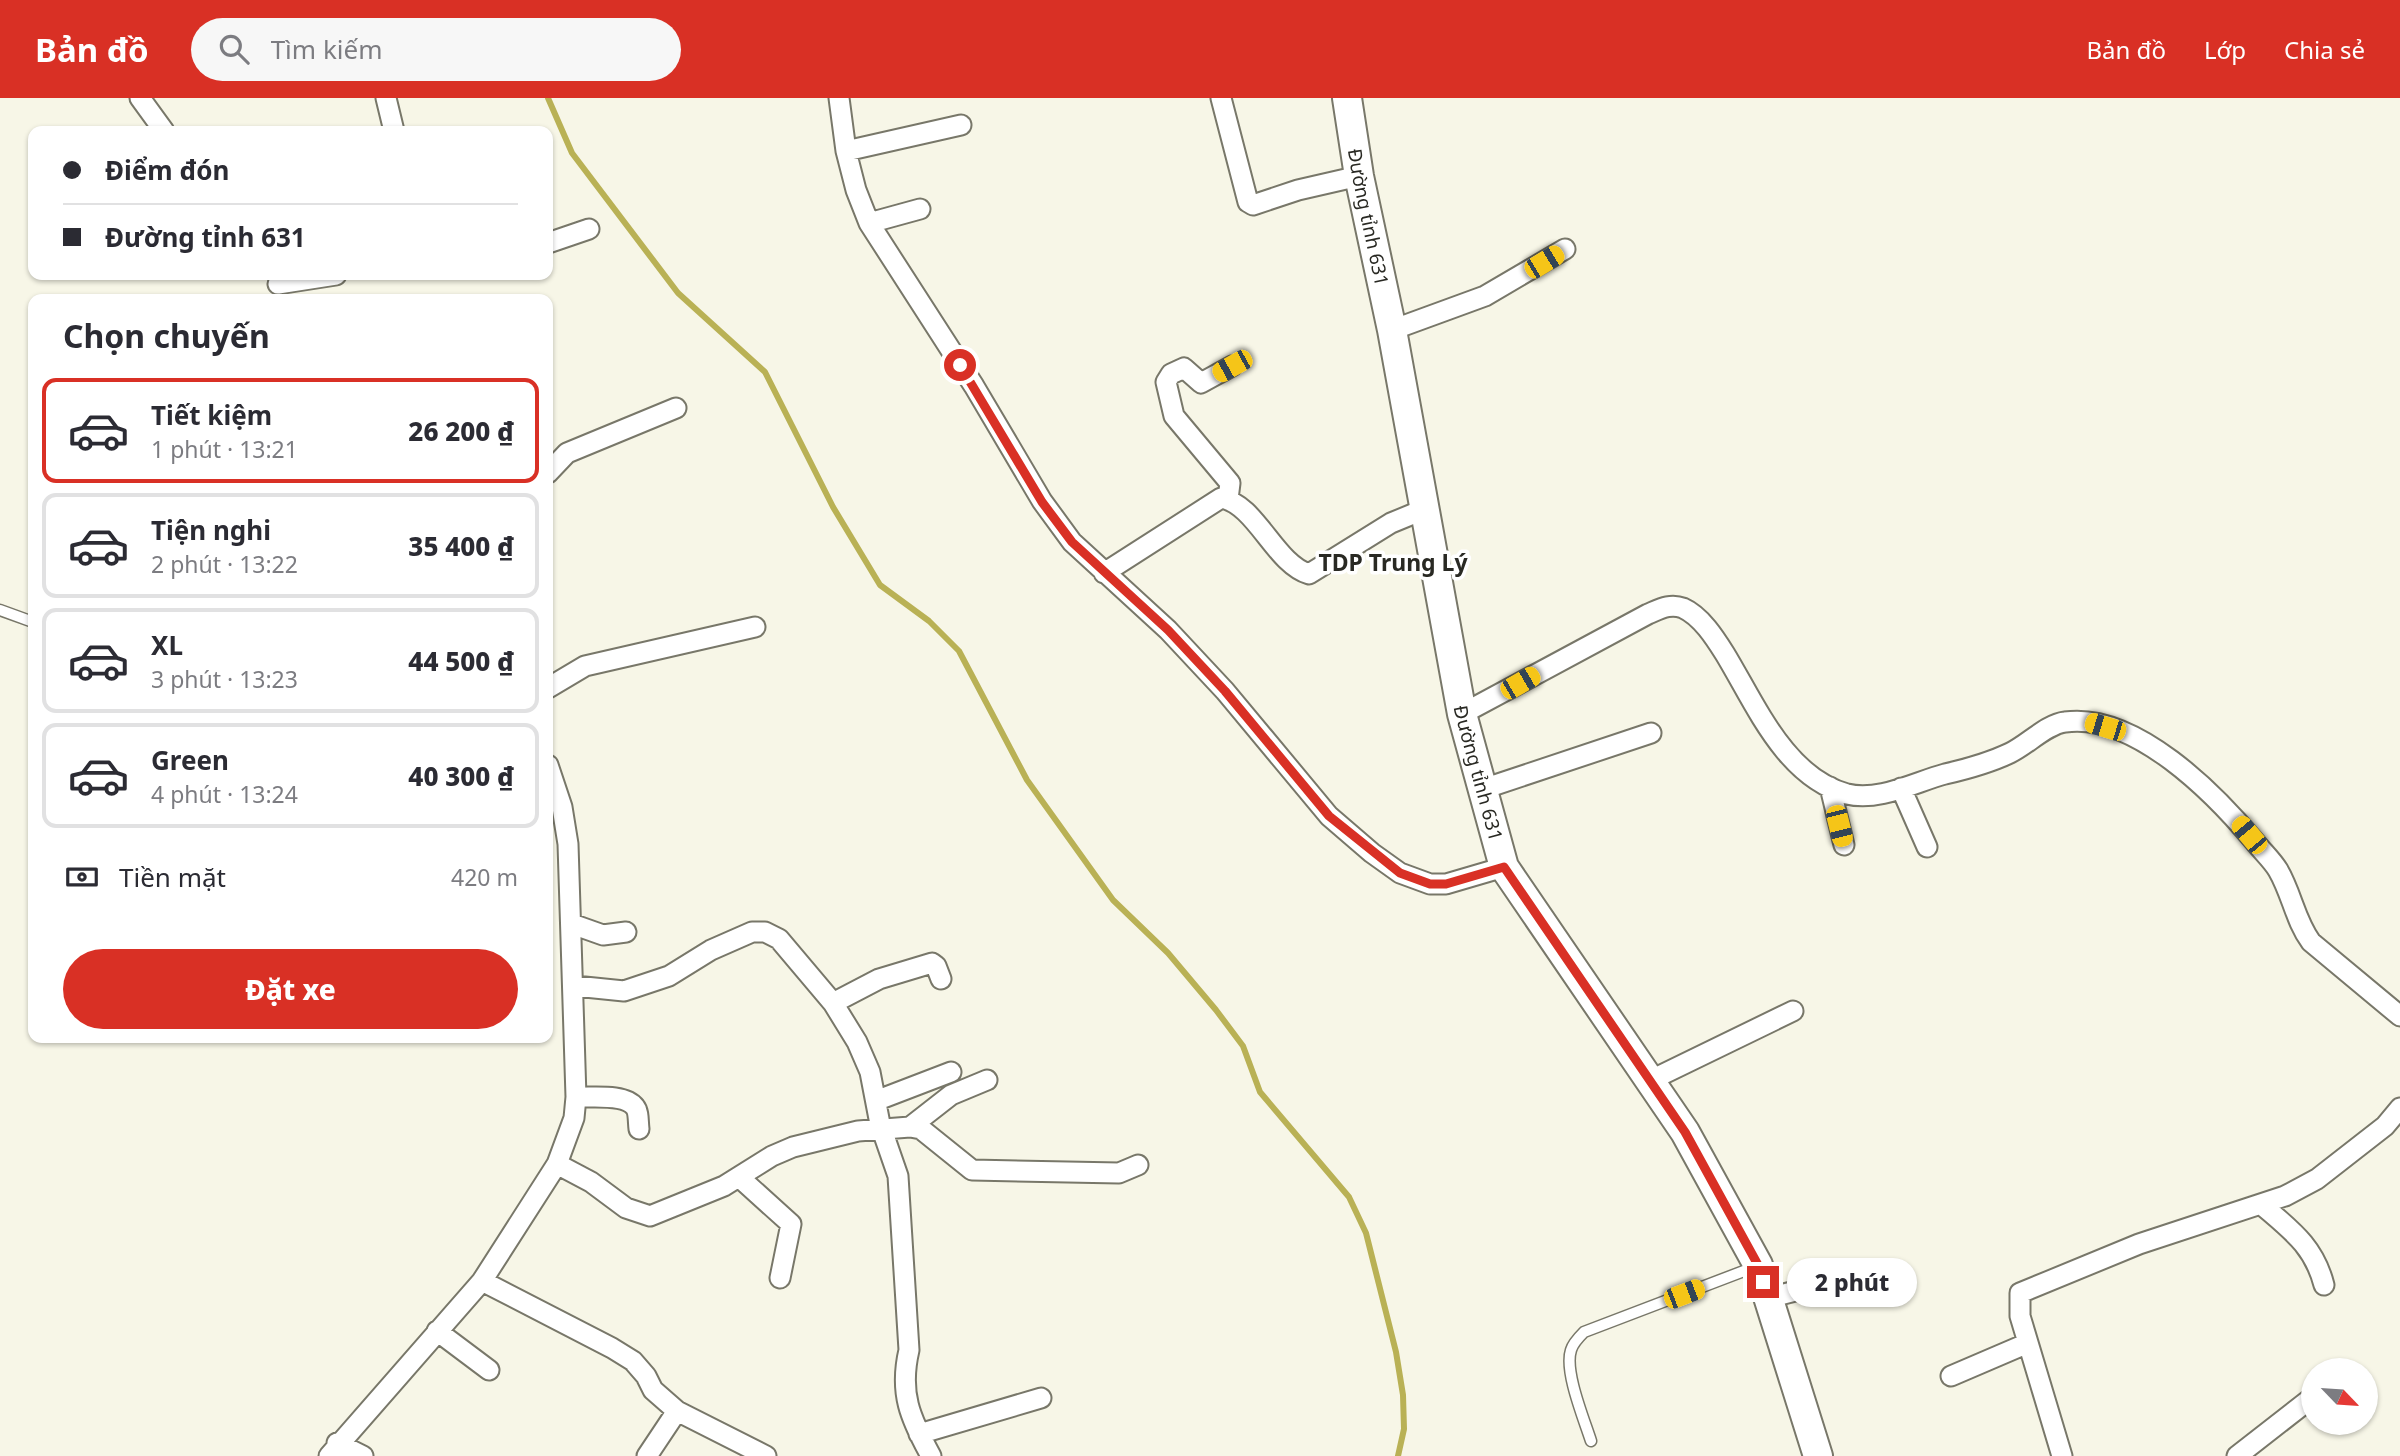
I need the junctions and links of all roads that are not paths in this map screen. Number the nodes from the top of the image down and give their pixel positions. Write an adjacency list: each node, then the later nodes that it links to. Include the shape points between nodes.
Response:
1 (140, 98): 7 (street)
2 (386, 98): 8 (street)
3 (839, 98): 9 (street)
4 (1221, 98): 10 (street, via 1248,202 1253,205)
5 (1347, 98): 10 (main road, Đường tỉnh 631)
6 (961, 125): 9 (street)
7 (160, 126)
8 (393, 126)
9 (846, 151): 12 (street)
10 (1359, 176): 18 (main road, Đường tỉnh 631)
11 (920, 209): 12 (street)
12 (869, 223): 24 (street, via 1042,502 1072,542)
13 (589, 229): 14 (street)
14 (553, 241)
15 (1565, 249): 18 (street, via 1485,296)
16 (310, 280): 17 (street)
17 (279, 286)
18 (1392, 330): 23 (main road, Đường tỉnh 631)
19 (1232, 366): 22 (street, via 1201,383 1184,368 1166,382 1174,416 1230,483)
20 (676, 408): 21 (street, via 567,453)
21 (553, 468)
22 (1228, 499): 23 (street, via 1293,566 1309,574 1391,523); 24 (street, via 1212,502)
23 (1425, 509): 29 (main road, Đường tỉnh 631)
24 (1104, 573): 37 (street, via 1168,630 1225,691 1329,816 1400,873 1430,884 1446,884)
25 (0, 610): 26 (lane)
26 (28, 620)
27 (755, 627): 28 (street, via 585,666)
28 (553, 685)
29 (1462, 713): 32 (street, via 1648,614 1665,606 1681,607 1714,637 1785,751); 34 (main road, Đường tỉnh 631)
30 (1651, 733): 34 (street)
31 (553, 780): 38 (street, via 568,844)
32 (1830, 787): 33 (street, via 1850,795); 35 (street)
33 (1901, 788): 36 (street); 44 (street, via 1980,766 2063,722 2091,722 2120,731 2221,801 2278,869 2311,942)
34 (1483, 789): 37 (main road, Đường tỉnh 631)
35 (1844, 845)
36 (1927, 847)
37 (1504, 867): 47 (main road, Đường tỉnh 631)
38 (572, 925): 39 (street, via 603,935); 41 (street)
39 (626, 932)
40 (941, 979): 42 (street, via 932,962 879,979)
41 (575, 986): 42 (street, via 624,991 650,985 729,940 765,932 779,939); 48 (street)
42 (833, 1003): 49 (street, via 857,1042)
43 (1794, 1011): 47 (street)
44 (2400, 1016)
45 (951, 1072): 49 (street)
46 (987, 1080): 51 (street, via 951,1095)
47 (1649, 1081): 58 (main road, Đường tỉnh 631, via 1685,1132)
48 (576, 1097): 52 (street, via 631,1103); 54 (street, via 574,1118)
49 (878, 1100): 53 (street)
50 (2400, 1108): 57 (street, via 2385,1126 2317,1179)
51 (910, 1127): 53 (street); 55 (street, via 933,1137 972,1170 1119,1173)
52 (639, 1129)
53 (882, 1129): 56 (street, via 858,1130 793,1147); 71 (street, via 898,1177 909,1340 904,1395)
54 (557, 1164): 56 (street, via 626,1208 650,1216); 61 (street)
55 (1138, 1165)
56 (740, 1178): 60 (street, via 791,1224)
57 (2262, 1205): 62 (street, via 2318,1261); 65 (street, via 2197,1224 2026,1288 2018,1300)
58 (1758, 1265): 63 (main road, Đường tỉnh 631); 72 (lane, via 1584,1332 1577,1339 1569,1364)
59 (1858, 1275): 63 (street)
60 (780, 1278)
61 (482, 1282): 64 (street); 70 (street, via 633,1362 653,1390)
62 (2324, 1285)
63 (1768, 1298): 78 (main road, Đường tỉnh 631)
64 (437, 1331): 66 (street); 73 (street)
65 (2028, 1343): 67 (street); 79 (street)
66 (489, 1370)
67 (1951, 1376)
68 (1041, 1398): 71 (street)
69 (2301, 1406): 80 (street)
70 (677, 1411): 75 (street); 76 (street)
71 (919, 1434): 77 (street)
72 (1591, 1441)
73 (333, 1450): 74 (street)
74 (363, 1456)
75 (647, 1456)
76 (766, 1456)
77 (930, 1456)
78 (1818, 1456)
79 (2062, 1456)
80 (2238, 1456)

